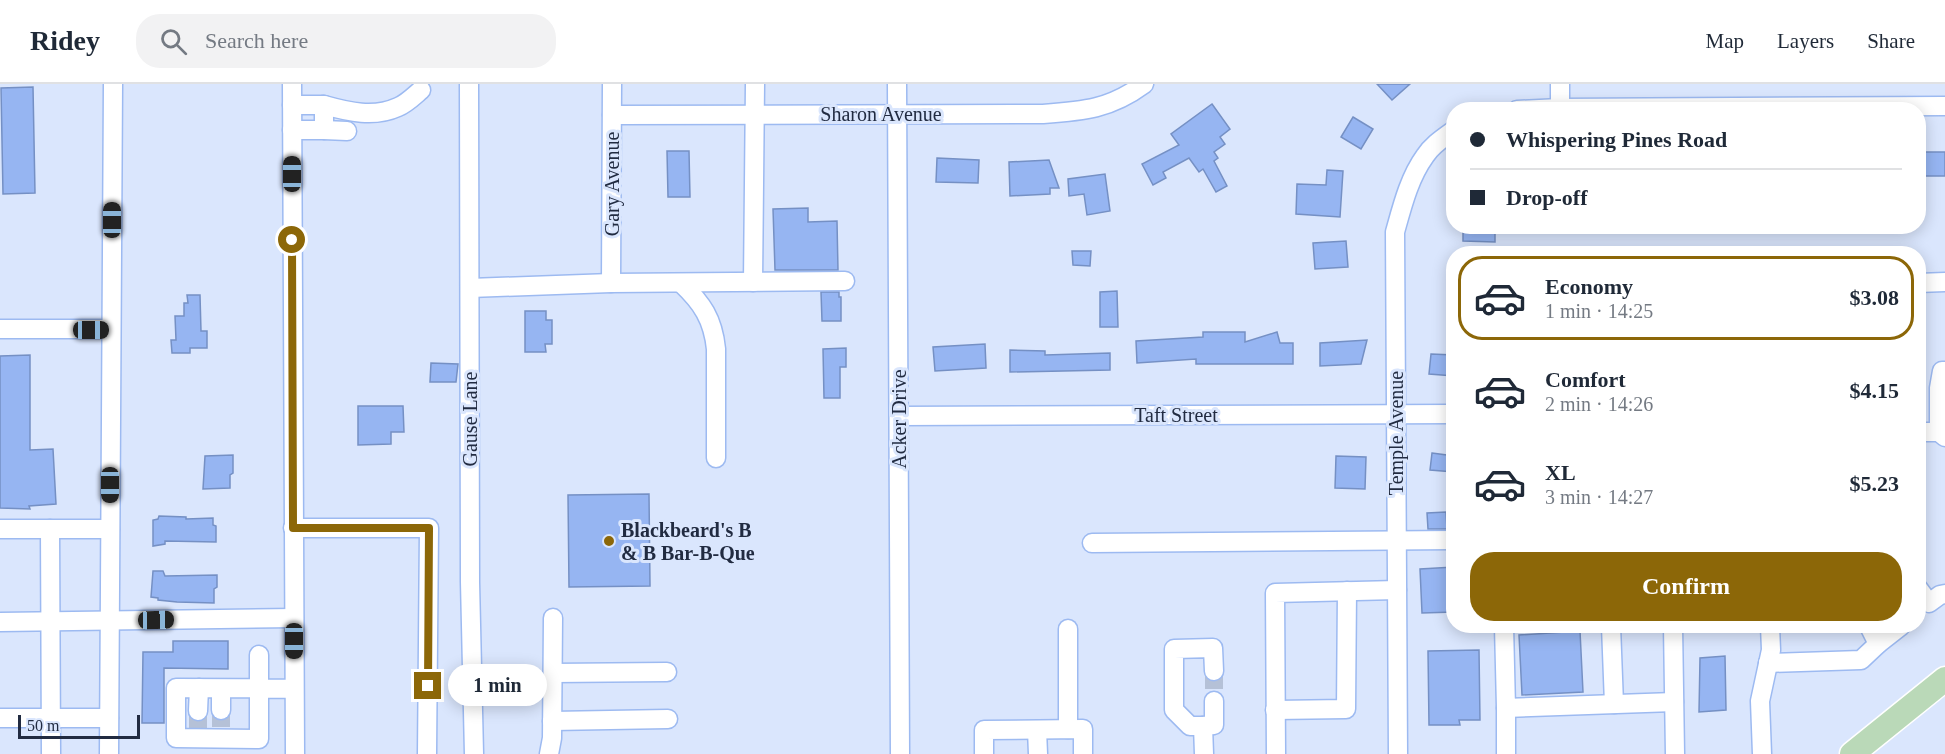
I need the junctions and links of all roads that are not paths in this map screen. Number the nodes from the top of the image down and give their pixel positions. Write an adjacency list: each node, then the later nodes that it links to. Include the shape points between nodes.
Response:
1 (113, 84): 30 (street)
2 (292, 84): 11 (street)
3 (469, 84): 28 (street, Gause Lane)
4 (612, 84): 17 (street, Gary Avenue)
5 (755, 84): 15 (street)
6 (897, 84): 16 (street, Acker Drive)
7 (1144, 84): 16 (street, Sharon Avenue, via 1114,102 1089,110 1043,114)
8 (1560, 84): 10 (street)
9 (421, 90): 12 (street, via 385,112 350,112)
10 (1560, 102)
11 (292, 105): 12 (street); 18 (street)
12 (324, 105): 19 (street)
13 (1926, 106): 14 (street)
14 (1945, 106)
15 (756, 114): 16 (street, Sharon Avenue); 17 (street, Sharon Avenue); 23 (street)
16 (897, 114): 34 (street, Acker Drive)
17 (612, 115): 25 (street, Gary Avenue)
18 (292, 130): 19 (street); 38 (street)
19 (324, 130): 20 (street)
20 (347, 130)
21 (1446, 136): 32 (street, Temple Avenue, via 1424,156 1395,232)
22 (845, 281): 23 (street)
23 (753, 282): 26 (street)
24 (1945, 282): 27 (street)
25 (611, 283): 26 (street); 28 (street)
26 (681, 283): 37 (street, via 704,309 714,331)
27 (1926, 283)
28 (470, 288): 90 (street, Gause Lane)
29 (0, 329): 30 (street)
30 (111, 330): 41 (street)
31 (1945, 371): 36 (street, via 1939,388)
32 (1395, 413): 33 (street, Taft Street); 34 (street, Taft Street); 42 (street, Temple Avenue)
33 (1446, 414)
34 (899, 416): 92 (street, Acker Drive)
35 (1926, 433): 36 (street)
36 (1942, 434)
37 (716, 458)
38 (293, 528): 47 (street); 89 (street, via 429,528)
39 (0, 529): 40 (street)
40 (50, 529): 41 (street); 50 (street)
41 (110, 529): 49 (street)
42 (1396, 540): 43 (street); 44 (street); 45 (street, Temple Avenue)
43 (1446, 540)
44 (1092, 543)
45 (1397, 590): 46 (street); 98 (street, Temple Avenue)
46 (1347, 591): 74 (street, via 1346,709); 74 (street, via 1275,593)
47 (294, 618): 49 (street); 69 (street)
48 (553, 618): 64 (street)
49 (110, 620): 50 (street); 77 (street)
50 (51, 621): 51 (street); 76 (street)
51 (0, 622)
52 (1068, 629): 82 (street)
53 (1504, 633): 73 (street)
54 (1611, 633): 72 (street)
55 (1673, 633): 71 (street)
56 (1770, 633): 61 (street)
57 (1872, 633): 59 (street)
58 (1892, 633): 59 (street)
59 (1878, 644): 61 (street, via 1861,660)
60 (259, 655): 67 (street)
61 (1768, 663): 101 (street, via 1760,701)
62 (1214, 671): 81 (street, via 1213,648 1174,649 1174,710 1190,726)
63 (667, 672): 64 (street)
64 (553, 673): 79 (street)
65 (1945, 679): 102 (main road)
66 (198, 688): 68 (street); 84 (street); 84 (street, via 176,688 176,738)
67 (260, 688): 68 (street); 69 (street); 85 (street, via 259,739)
68 (221, 689): 80 (street)
69 (294, 689): 88 (street)
70 (1214, 701): 81 (street)
71 (1674, 702): 72 (street); 100 (street)
72 (1614, 704): 73 (street)
73 (1506, 708): 99 (street)
74 (1275, 710): 97 (street)
75 (0, 718): 76 (street)
76 (51, 718): 77 (street); 86 (street)
77 (109, 718): 87 (street)
78 (668, 719): 79 (street)
79 (552, 721): 91 (street)
80 (221, 725): 84 (street); 85 (street)
81 (1209, 726): 96 (street)
82 (1068, 729): 83 (street); 95 (street, via 1083,729)
83 (1037, 730): 93 (street, via 984,730); 94 (street)
84 (194, 734)
85 (242, 746)
86 (51, 754)
87 (109, 754)
88 (295, 754)
89 (427, 754)
90 (474, 754)
91 (549, 754)
92 (900, 754)
93 (984, 754)
94 (1038, 754)
95 (1083, 754)
96 (1204, 754)
97 (1276, 754)
98 (1398, 754)
99 (1506, 754)
100 (1675, 754)
101 (1762, 754)
102 (1852, 754)

